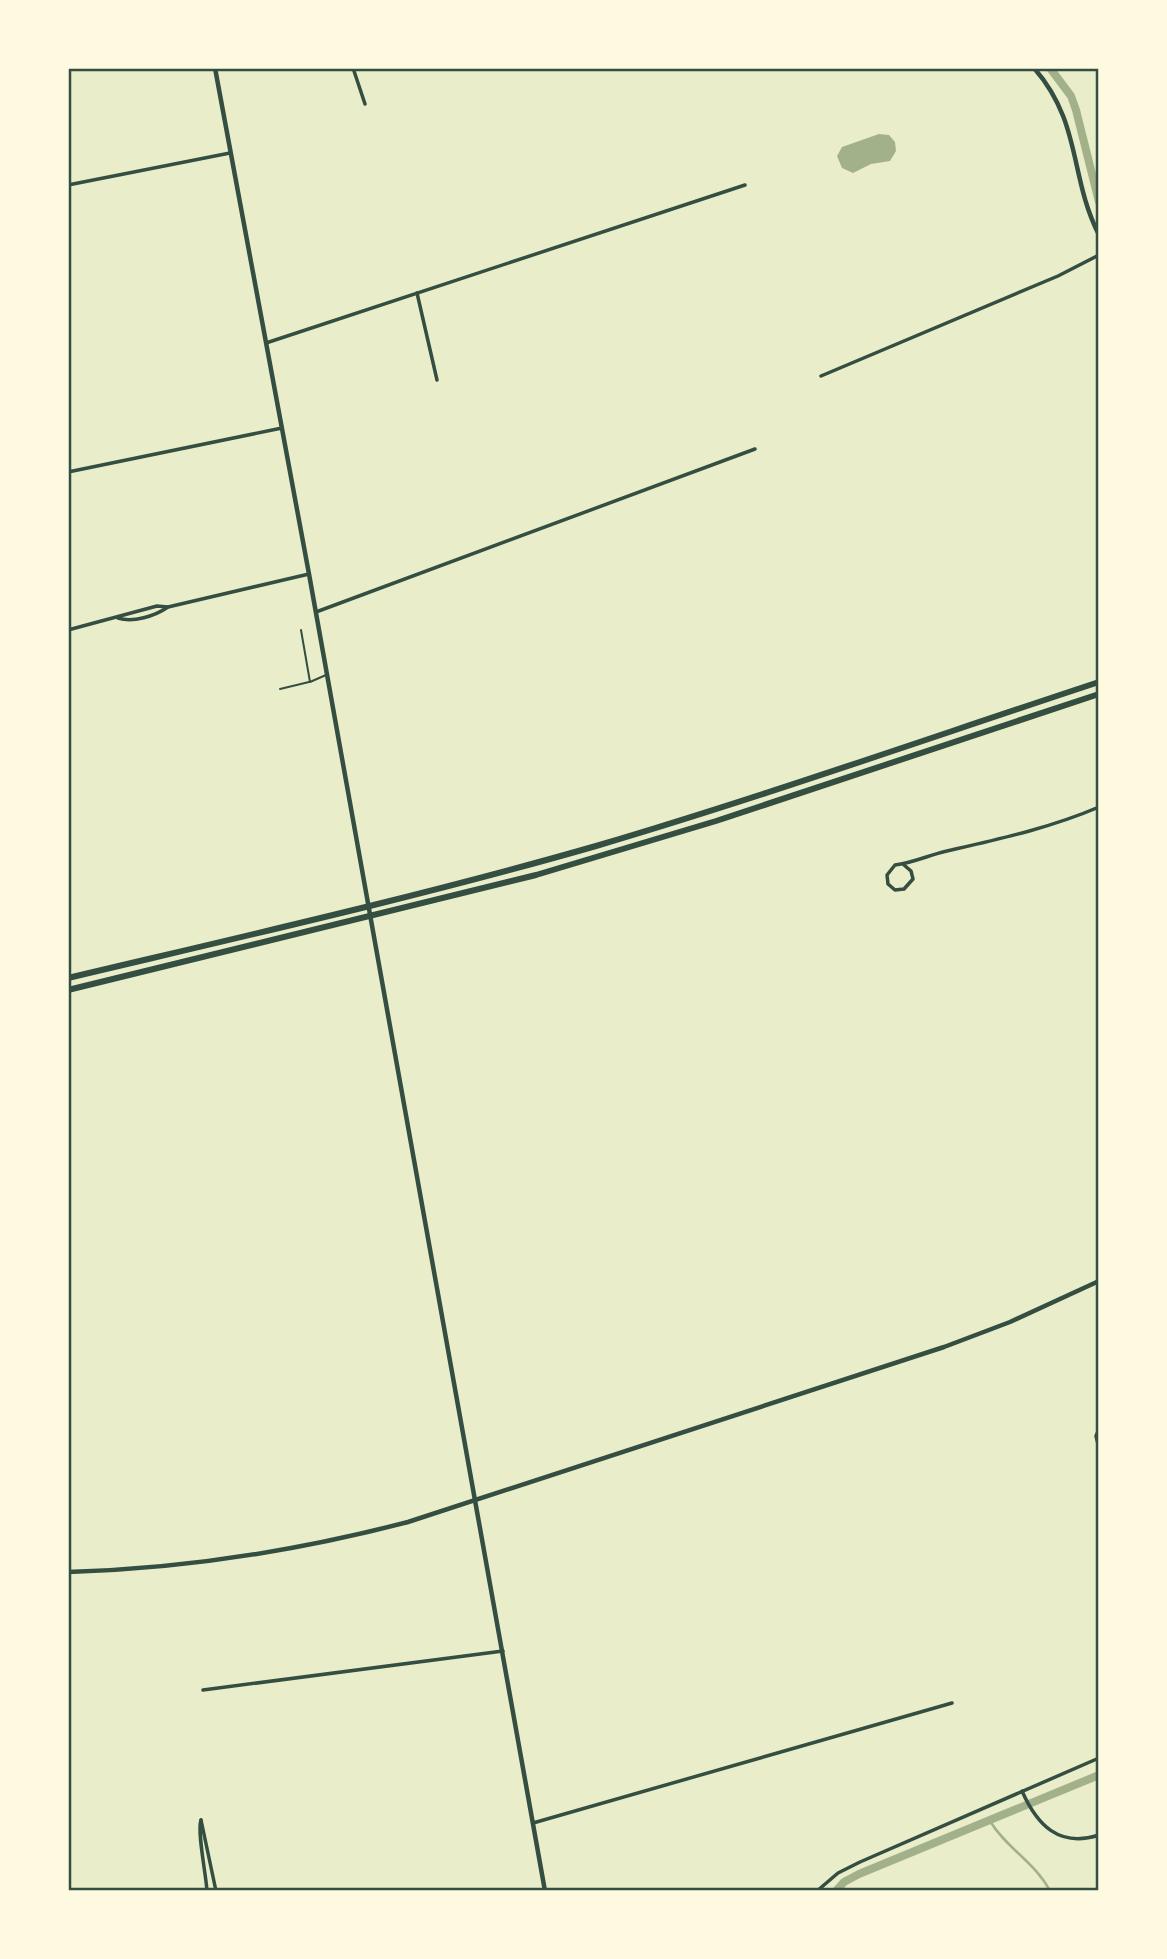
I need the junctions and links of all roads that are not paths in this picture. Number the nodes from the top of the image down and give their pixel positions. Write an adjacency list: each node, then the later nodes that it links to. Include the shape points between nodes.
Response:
1 (215, 68): 5 (street)
2 (353, 68): 4 (street)
3 (1034, 68): 8 (street, via 1066,120 1084,197)
4 (365, 104)
5 (230, 153): 6 (street); 11 (street)
6 (68, 185)
7 (745, 185): 10 (street)
8 (1099, 235)
9 (1099, 254): 12 (street, via 1058,276)
10 (417, 293): 11 (street); 13 (street)
11 (266, 343): 14 (street)
12 (821, 376)
13 (437, 380)
14 (282, 428): 16 (street); 17 (street)
15 (755, 449): 18 (street)
16 (68, 472)
17 (309, 574): 18 (street); 19 (street)
18 (316, 612): 21 (street)
19 (68, 630)
20 (301, 630): 22 (lane)
21 (327, 675): 22 (lane); 33 (street)
22 (310, 682): 24 (lane)
23 (1099, 682): 28 (highway, via 636,834 465,882)
24 (280, 690)
25 (1099, 694): 29 (highway, via 641,844 499,885)
26 (1099, 807): 27 (street, via 1018,835)
27 (904, 865): 27 (street, via 888,871 888,884 895,890 911,884 911,870)
28 (68, 978)
29 (68, 990)
30 (1099, 1282): 33 (street, via 944,1347)
31 (1099, 1430): 32 (street)
32 (1099, 1448)
33 (477, 1500): 34 (street, via 408,1522 289,1549 172,1566); 35 (street)
34 (68, 1572)
35 (503, 1651): 36 (street); 40 (street)
36 (202, 1690)
37 (953, 1703): 40 (street)
38 (1099, 1758): 39 (street)
39 (1022, 1791): 41 (street, via 1045,1827 1064,1836); 45 (street, via 849,1867)
40 (533, 1823): 44 (street)
41 (1099, 1835)
42 (207, 1891): 43 (street, via 201,1820)
43 (216, 1891)
44 (545, 1891)
45 (817, 1891)

